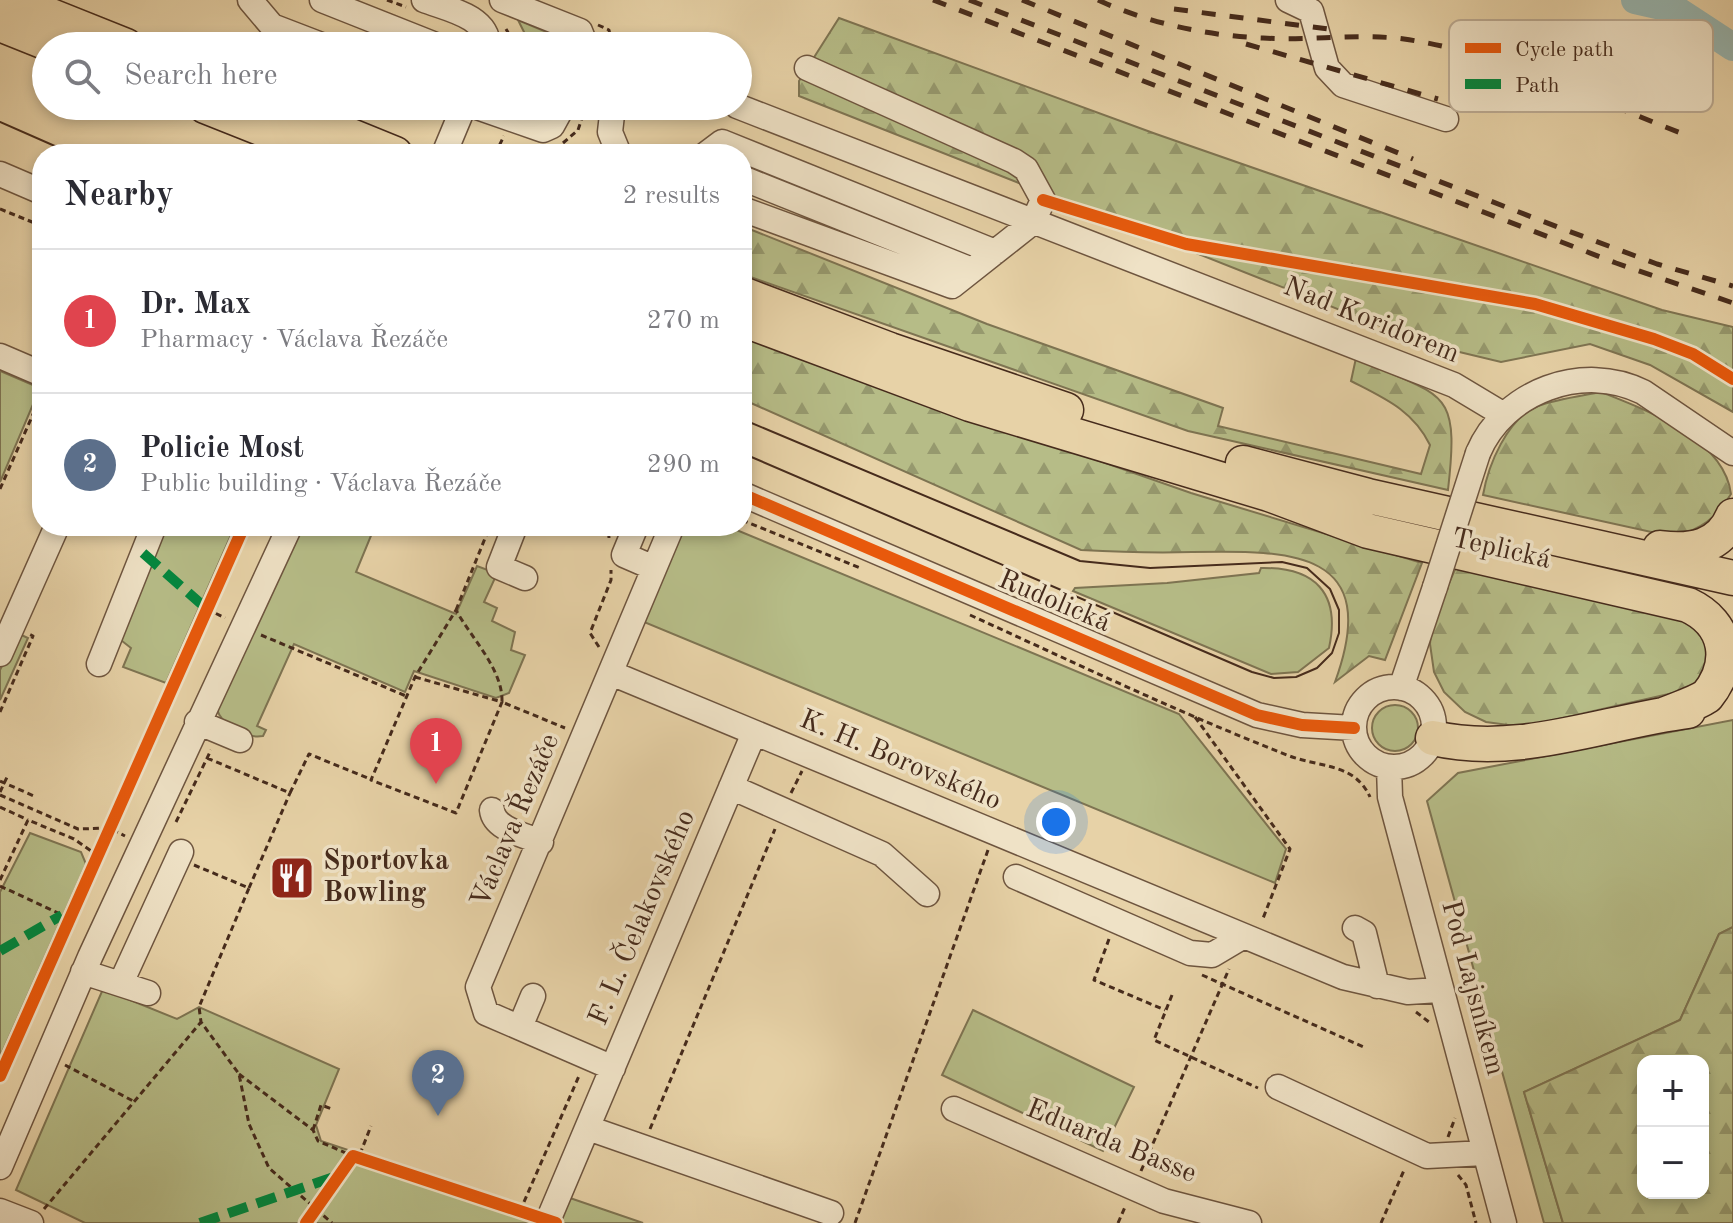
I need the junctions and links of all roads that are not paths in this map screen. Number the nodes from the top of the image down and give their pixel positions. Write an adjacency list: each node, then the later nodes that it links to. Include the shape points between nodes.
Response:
1 (11, 0): 9 (highway)
2 (236, 0): 3 (street)
3 (248, 0): 10 (street, via 272,26)
4 (322, 0): 11 (street)
5 (424, 0): 12 (street, via 478,22)
6 (1288, 0): 18 (street, via 1311,11 1333,78)
7 (500, 6): 13 (street)
8 (0, 24): 14 (highway)
9 (91, 32)
10 (288, 32)
11 (403, 32)
12 (484, 32)
13 (580, 32)
14 (32, 37)
15 (807, 68): 35 (street, via 1026,169 1043,200)
16 (752, 111): 17 (street, Nad Koridorem)
17 (761, 114): 29 (street); 35 (street, Nad Koridorem)
18 (1446, 119)
19 (240, 120): 26 (highway)
20 (311, 120): 27 (highway)
21 (458, 120): 25 (street)
22 (499, 120): 23 (street, via 511,127 543,130)
23 (555, 120)
24 (611, 120): 28 (street)
25 (448, 143)
26 (301, 144)
27 (370, 144)
28 (615, 144)
29 (720, 144)
30 (752, 162): 36 (street)
31 (0, 174): 33 (street)
32 (752, 182): 37 (street)
33 (32, 188)
34 (752, 213): 37 (street, via 952,286)
35 (1033, 222): 36 (street); 42 (street, Nad Koridorem, via 1454,385)
36 (995, 252): 37 (street)
37 (972, 270)
38 (752, 298): 44 (highway)
39 (752, 323): 44 (highway, via 970,404)
40 (0, 356): 41 (street)
41 (32, 370)
42 (1504, 415): 43 (street, via 1544,389 1566,382 1609,381 1643,392); 62 (street, bridge, via 1478,453)
43 (1728, 449)
44 (1274, 484): 46 (highway, via 1371,485 1683,551 1708,545); 57 (highway); 58 (highway, Teplická, via 1499,551); 64 (highway, via 1368,531 1688,605 1706,614 1732,643 1726,678 1707,696)
45 (752, 498): 65 (street, Rudolická, via 1257,715)
46 (1733, 516)
47 (53, 536): 59 (street)
48 (145, 536): 60 (street, via 119,585)
49 (279, 536): 55 (street)
50 (285, 536): 55 (street)
51 (511, 536): 56 (street, via 499,567)
52 (632, 536): 54 (street, via 624,555)
53 (668, 536): 54 (street, Václava Řezáče)
54 (654, 568): 61 (street, Václava Řezáče)
55 (267, 570): 77 (street, via 219,731)
56 (525, 578)
57 (1733, 578)
58 (1733, 602)
59 (0, 654)
60 (99, 664)
61 (602, 666): 66 (street, K. H. Borovského); 71 (street, Václava Řezáče, via 584,737)
62 (1401, 688): 65 (street, via 1368,697); 67 (street, via 1413,692 1431,712)
63 (1733, 701): 64 (highway)
64 (1666, 714): 67 (highway, via 1517,744 1485,746)
65 (1354, 728): 68 (street, via 1368,758)
66 (754, 733): 69 (street, F. L. Čelakovského); 76 (street, K. H. Borovského)
67 (1433, 738): 68 (street, via 1411,764)
68 (1389, 767): 80 (street, Pod Lajsníkem, via 1390,797)
69 (731, 787): 74 (street, via 882,854); 84 (street, F. L. Čelakovského)
70 (492, 810): 71 (street, via 509,829)
71 (541, 842): 83 (street, Václava Řezáče, via 478,987 486,1013)
72 (180, 855): 78 (street)
73 (1016, 877): 76 (street, via 1190,953 1212,955)
74 (927, 894)
75 (1355, 928): 79 (street, via 1364,933)
76 (1249, 938): 79 (street, K. H. Borovského)
77 (83, 972): 78 (street); 89 (street)
78 (121, 983): 81 (street)
79 (1377, 986): 80 (street, K. H. Borovského)
80 (1439, 990): 88 (street, Pod Lajsníkem)
81 (148, 993)
82 (533, 996): 83 (street)
83 (520, 1027): 84 (street, Václava Řezáče)
84 (613, 1068): 87 (street, F. L. Čelakovského)
85 (1278, 1087): 88 (street, via 1427,1156)
86 (954, 1109): 94 (street, Eduarda Basse, via 1164,1201)
87 (588, 1128): 91 (street); 93 (street, F. L. Čelakovského)
88 (1485, 1153): 95 (street, Pod Lajsníkem)
89 (0, 1167)
90 (0, 1211): 92 (street)
91 (831, 1213)
92 (40, 1215)
93 (548, 1222)
94 (1249, 1223)
95 (1504, 1223)

